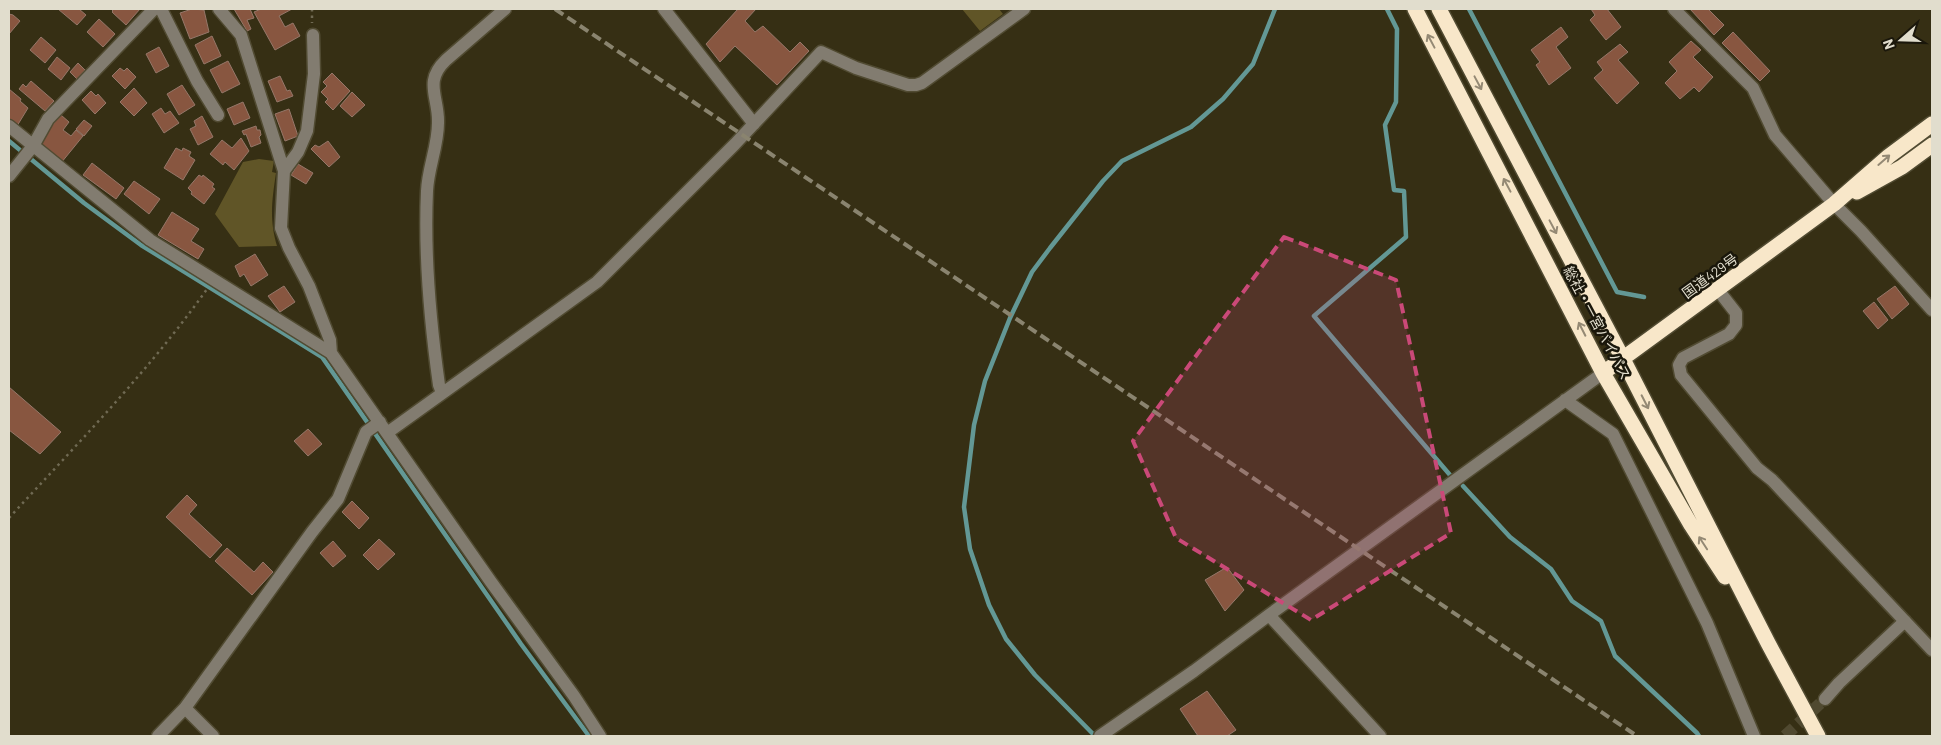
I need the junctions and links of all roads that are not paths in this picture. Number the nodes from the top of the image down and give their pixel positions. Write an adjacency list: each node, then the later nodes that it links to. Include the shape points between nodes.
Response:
1 (154, 9): 16 (street, via 48,119)
2 (161, 9): 11 (street)
3 (219, 9): 17 (street, via 241,35)
4 (506, 9): 25 (street, via 446,60 434,76 438,123 427,189 428,286)
5 (664, 9): 12 (street)
6 (1024, 9): 12 (street, via 916,86 856,68 821,52)
7 (1415, 9): 24 (highway, 総社・一宮バイパス, one-way to 7)
8 (1439, 9): 23 (highway, 総社・一宮バイパス, one-way to 23)
9 (1674, 9): 19 (street, via 1753,88 1775,135)
10 (313, 35): 17 (street, via 314,74 307,131 298,152)
11 (218, 115)
12 (754, 124): 25 (street, via 597,282)
13 (1932, 124): 19 (highway, 国道429号, one-way to 13)
14 (9, 126): 16 (street)
15 (1932, 145): 19 (highway, 国道429号, via 1902,167)
16 (31, 148): 18 (street); 22 (street, via 150,240)
17 (284, 171): 22 (street, via 282,235 309,286 330,340)
18 (9, 176)
19 (1834, 204): 20 (highway, 国道429号); 21 (street)
20 (1718, 290): 23 (highway, 国道429号); 29 (street, via 1736,313 1736,325 1729,334 1683,358 1679,365 1681,375 1757,468)
21 (1932, 310)
22 (331, 353): 27 (street)
23 (1623, 359): 24 (highway, 国道429号); 30 (highway, 総社・一宮バイパス, one-way to 30)
24 (1604, 373): 26 (street); 30 (highway, 総社・一宮バイパス, one-way to 24, via 1691,524)
25 (442, 394): 27 (street)
26 (1565, 400): 28 (street); 39 (street, via 1613,434 1707,623)
27 (377, 428): 33 (street, via 338,499); 37 (street)
28 (1268, 615): 34 (street); 38 (street)
29 (1905, 621): 31 (street); 32 (street)
30 (1768, 643): 40 (highway, 総社・一宮バイパス)
31 (1932, 650)
32 (1825, 700)
33 (185, 708): 35 (street); 36 (street)
34 (1109, 733)
35 (158, 736)
36 (213, 736)
37 (600, 736)
38 (1380, 736)
39 (1754, 736)
40 (1818, 736)

